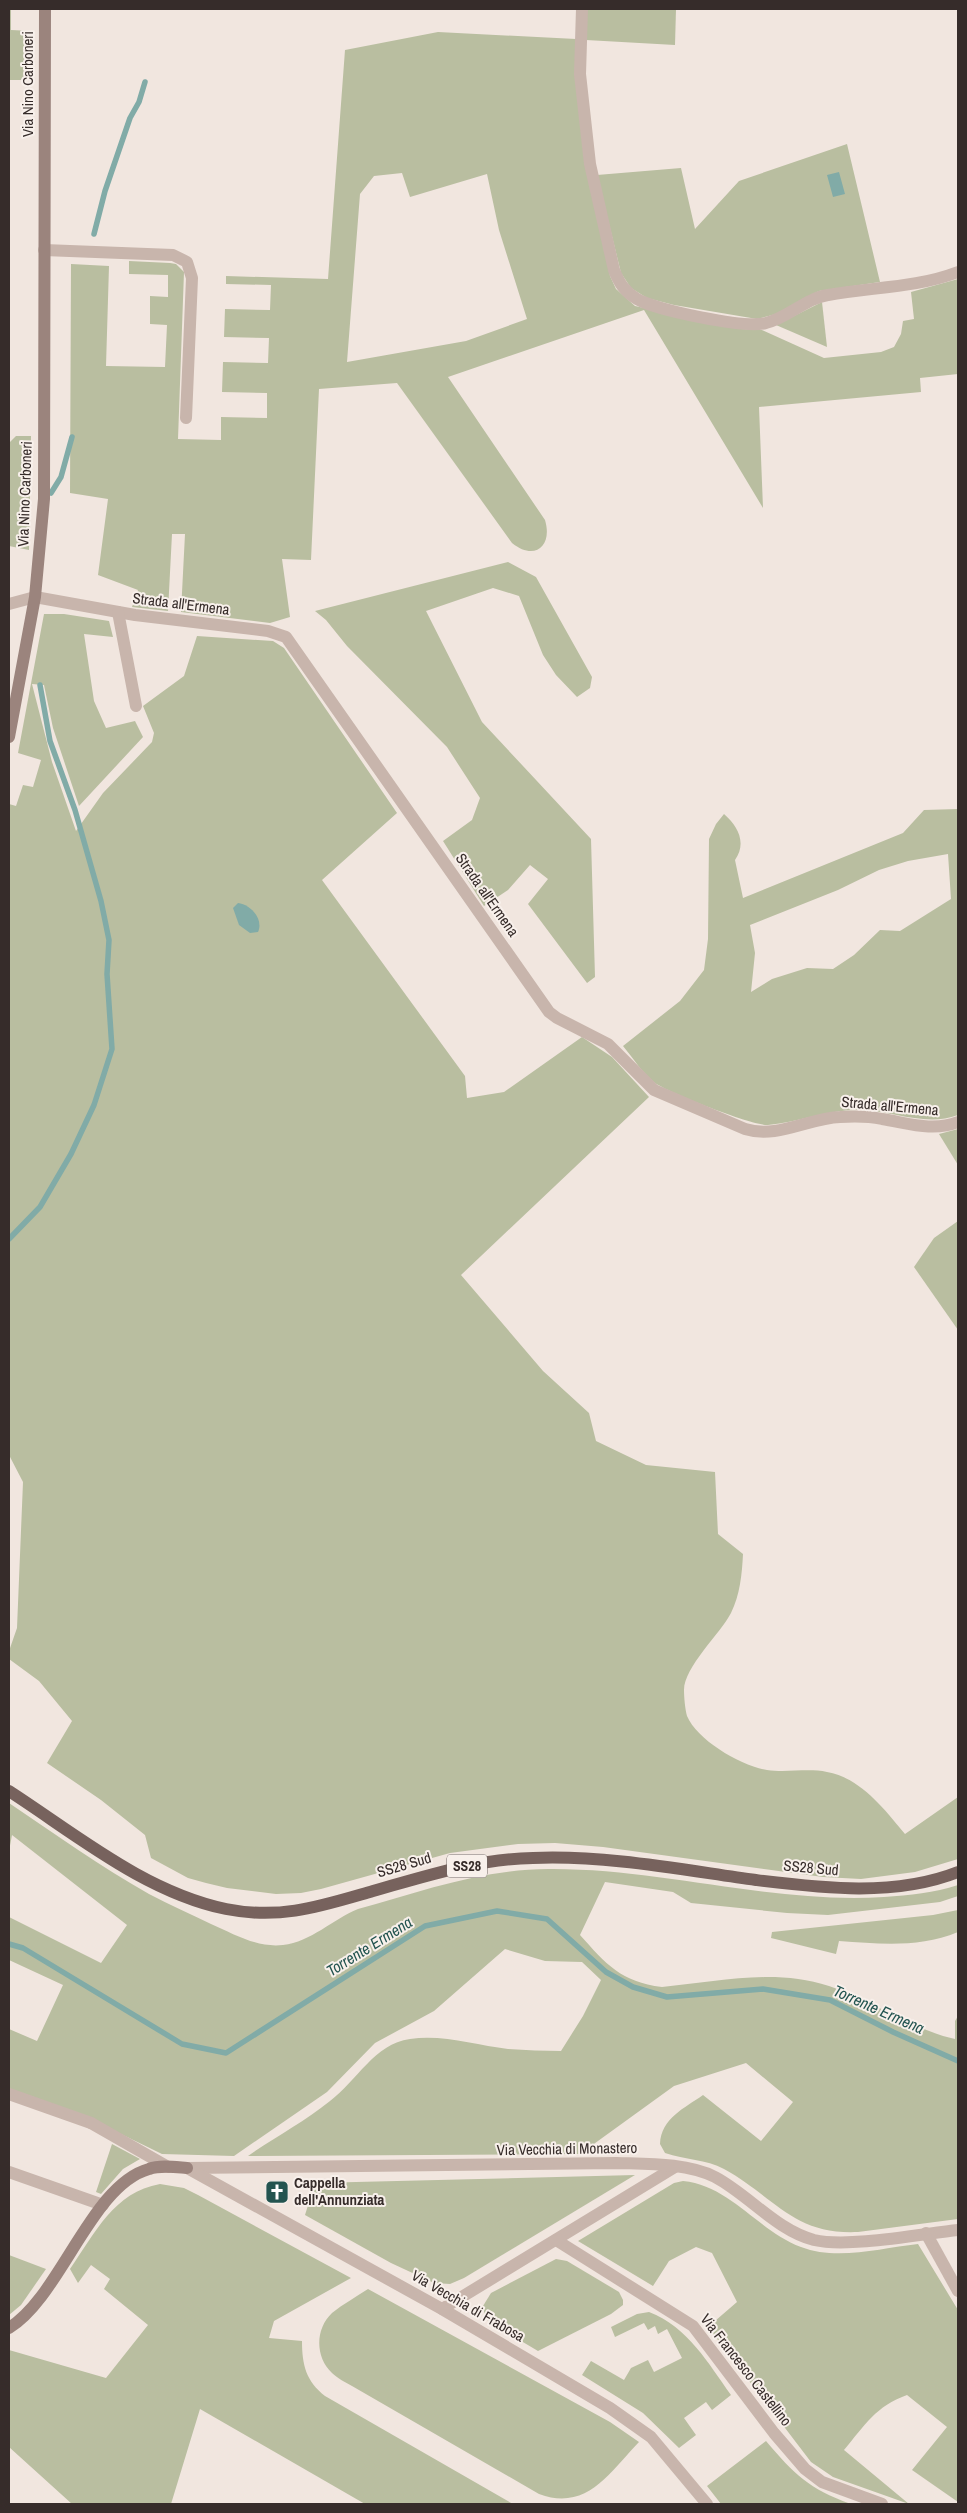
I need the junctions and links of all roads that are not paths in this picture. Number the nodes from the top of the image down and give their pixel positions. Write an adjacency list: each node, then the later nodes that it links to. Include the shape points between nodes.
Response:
1 (45, 9): 3 (main road, Via Nino Carboneri)
2 (582, 9): 4 (street, via 580,74 590,164 614,270 631,295 647,304 671,310 764,324 821,296 909,286)
3 (44, 250): 5 (street, via 173,255 187,262 192,278); 6 (main road, Via Nino Carboneri, via 44,499)
4 (958, 272)
5 (186, 418)
6 (35, 597): 7 (street); 8 (street, Strada all'Ermena); 10 (main road, Via Nino Carboneri)
7 (9, 604)
8 (118, 612): 9 (street); 11 (street, Strada all'Ermena, via 268,631 286,637 549,1012 608,1044 654,1090 746,1130 759,1132 838,1117 874,1118 934,1128)
9 (136, 706)
10 (9, 737)
11 (958, 1122)
12 (9, 1790): 13 (main road, SS28 Sud / SS28, via 129,1869 158,1884 204,1903 266,1914 318,1907 446,1870 510,1859 592,1859 832,1887 900,1886)
13 (958, 1872)
14 (9, 2094): 15 (street, via 91,2123)
15 (168, 2167): 17 (main road); 19 (main road, via 140,2172 120,2186)
16 (675, 2167): 17 (street, Via Vecchia di Monastero, via 617,2163); 21 (street, Via Vecchia di Monastero, via 716,2178 784,2226 816,2240 845,2242); 22 (street)
17 (187, 2168): 24 (street, Via Vecchia di Frabosa)
18 (9, 2172): 19 (street)
19 (104, 2205): 25 (main road, via 37,2301)
20 (958, 2230): 21 (street, Via Vecchia di Monastero)
21 (926, 2233): 23 (street)
22 (556, 2240): 24 (street); 27 (street, Via Francesco Castellino, via 694,2326 774,2433 809,2472 827,2484)
23 (958, 2291)
24 (442, 2309): 26 (street, Via Vecchia di Frabosa, via 634,2423 661,2447)
25 (9, 2328)
26 (707, 2504)
27 (882, 2504)

